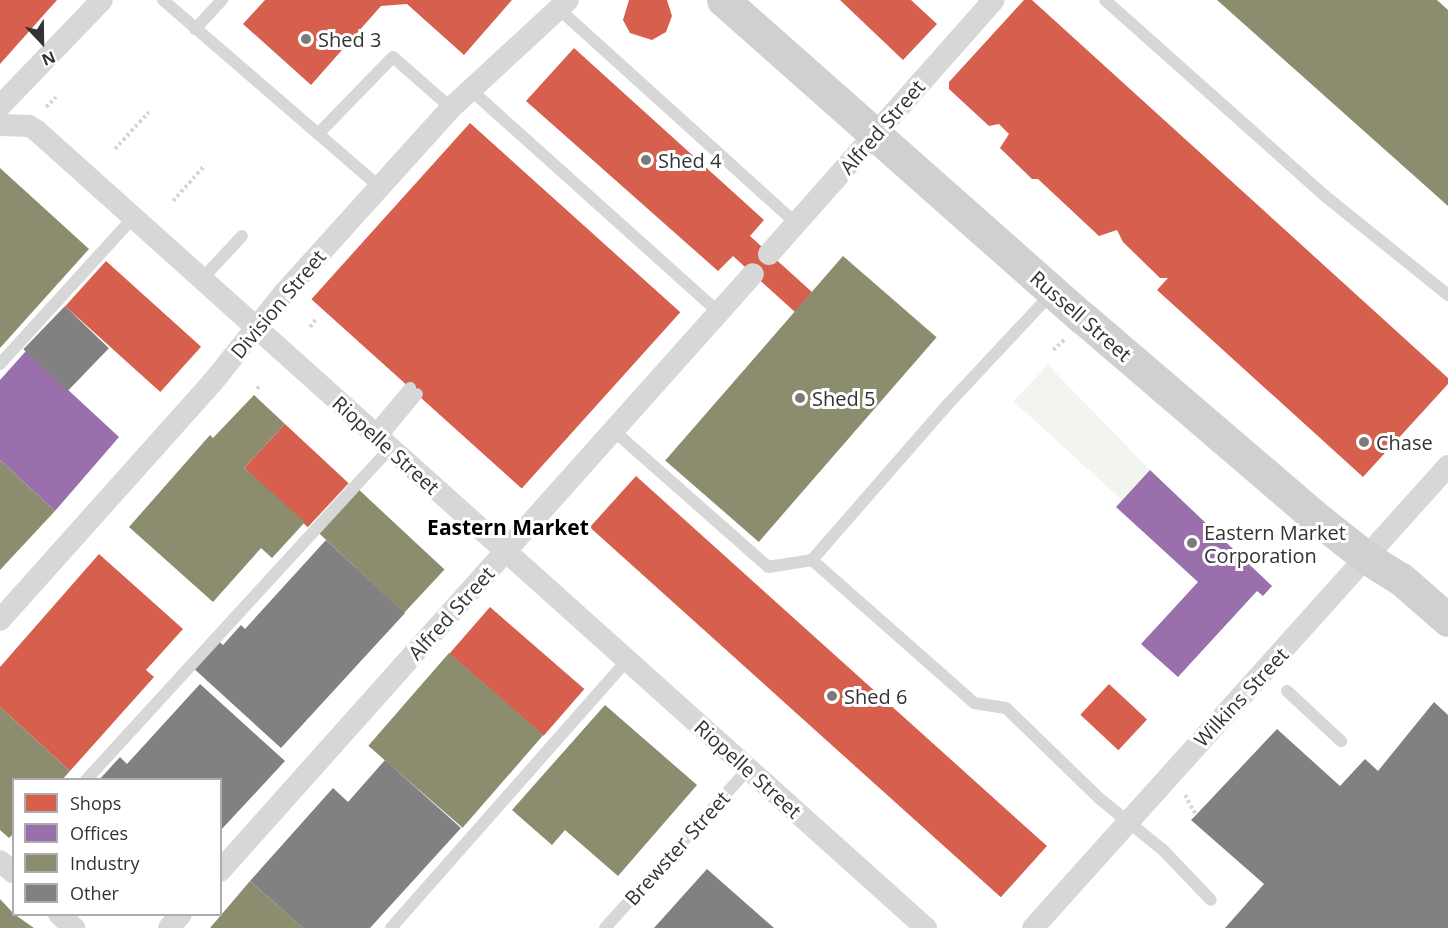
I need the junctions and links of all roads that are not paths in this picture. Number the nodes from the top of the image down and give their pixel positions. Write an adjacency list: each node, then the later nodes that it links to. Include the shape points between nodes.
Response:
1 (102, 0): 10 (street)
2 (163, 0): 8 (lane)
3 (222, 0): 8 (lane)
4 (723, 0): 14 (street, Russell Street)
5 (994, 0): 14 (street, Alfred Street)
6 (1105, 0): 23 (lane, via 1325,196)
7 (564, 5): 9 (street, Division Street); 17 (lane)
8 (195, 29): 13 (lane)
9 (472, 91): 11 (street, Division Street); 24 (lane)
10 (0, 106)
11 (451, 108): 13 (lane, via 393,57); 15 (street, Division Street)
12 (0, 125): 16 (street, Riopelle Street, via 28,126 37,131)
13 (318, 134): 15 (lane)
14 (875, 135): 17 (street, Alfred Street); 22 (street, Russell Street)
15 (380, 187): 25 (street, Division Street, via 284,293)
16 (133, 218): 21 (street, Riopelle Street); 26 (lane)
17 (796, 224): 19 (street, Alfred Street)
18 (242, 236): 21 (lane)
19 (770, 254)
20 (753, 274): 24 (street, Alfred Street)
21 (201, 280): 25 (street, Riopelle Street)
22 (1053, 293): 32 (street, Russell Street); 33 (lane, via 948,404)
23 (1448, 295)
24 (719, 312): 28 (street, Alfred Street)
25 (257, 330): 29 (street, Riopelle Street); 34 (street, Division Street)
26 (0, 364)
27 (414, 391): 29 (lane)
28 (614, 431): 31 (street, Alfred Street); 33 (lane, via 768,567)
29 (380, 440): 31 (street, Riopelle Street); 40 (lane)
30 (1448, 466): 32 (street, Wilkins Street)
31 (506, 552): 36 (street, Riopelle Street); 42 (street, Alfred Street)
32 (1367, 558): 35 (street, Russell Street, via 1401,579); 41 (street, Wilkins Street)
33 (812, 560): 41 (lane, via 974,703 1006,708)
34 (0, 620)
35 (1448, 620)
36 (627, 660): 39 (street, Riopelle Street); 48 (lane)
37 (1287, 691): 38 (lane)
38 (1341, 741)
39 (748, 768): 49 (lane, Brewster Street); 50 (street, Riopelle Street)
40 (88, 778)
41 (1127, 822): 43 (lane, via 1163,850); 51 (street, Wilkins Street)
42 (222, 869)
43 (1211, 900)
44 (60, 916): 46 (street)
45 (180, 916): 47 (street)
46 (74, 928)
47 (169, 928)
48 (391, 928)
49 (605, 928)
50 (926, 928)
51 (1033, 928)

